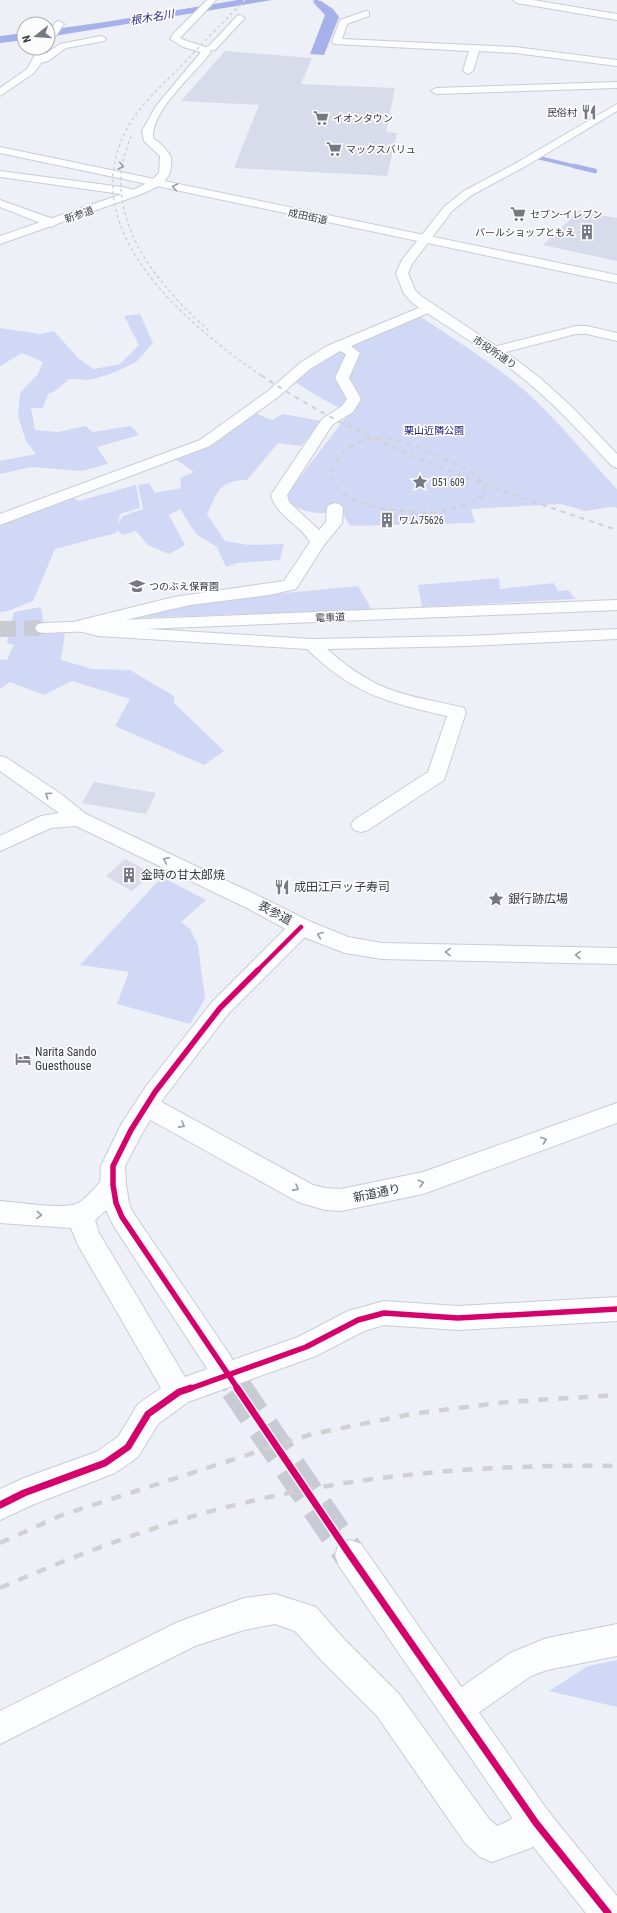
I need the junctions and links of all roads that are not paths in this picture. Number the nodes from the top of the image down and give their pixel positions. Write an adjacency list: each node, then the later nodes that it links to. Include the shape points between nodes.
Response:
1 (212, 0): 10 (main road, via 176,39)
2 (517, 0): 4 (main road)
3 (366, 14): 9 (main road, via 343,22 337,42)
4 (617, 17)
5 (240, 18): 10 (main road, via 212,48)
6 (59, 24): 7 (main road)
7 (56, 29)
8 (101, 39): 12 (main road, via 63,46 45,59)
9 (475, 48): 13 (main road, via 542,53); 14 (main road)
10 (204, 50): 22 (main road, via 205,54 158,110 146,131 148,139 166,157)
11 (40, 56): 12 (main road)
12 (38, 60): 17 (main road, via 27,74)
13 (617, 63)
14 (468, 71)
15 (617, 85): 16 (main road)
16 (436, 91)
17 (0, 93)
18 (617, 107): 27 (main road, via 461,197 448,209)
19 (0, 143): 22 (main road, 成田街道, one-way to 22)
20 (0, 150): 23 (main road, 成田街道)
21 (0, 174): 24 (main road)
22 (164, 174): 23 (main road, 新参道); 27 (main road, 成田街道)
23 (155, 182): 24 (main road, 新参道); 27 (main road, 成田街道, one-way to 23)
24 (135, 193): 26 (main road, 新参道)
25 (0, 203): 26 (main road)
26 (52, 223): 28 (main road, 新参道)
27 (428, 237): 29 (main road, 成田街道); 30 (main road, 成田街道); 31 (main road, 市役所通り, via 406,263 402,273 409,292)
28 (0, 240)
29 (617, 271)
30 (617, 279)
31 (428, 308): 33 (main road); 34 (main road, 市役所通り)
32 (617, 337): 34 (main road, via 576,330)
33 (340, 345): 37 (main road, via 305,366 273,394 205,443); 38 (main road, via 353,354 342,378 354,399 348,409 327,422 279,495 281,504 312,531)
34 (494, 351): 35 (main road, 市役所通り, via 548,392)
35 (617, 463)
36 (335, 508): 38 (main road, via 334,523)
37 (0, 520)
38 (318, 542): 40 (main road, via 290,585 126,612)
39 (617, 604): 40 (main road, 電車道)
40 (81, 626): 41 (main road, 電車道); 43 (main road, via 98,632)
41 (44, 628)
42 (617, 634): 43 (main road, via 468,641)
43 (312, 644): 46 (main road, via 333,664 361,683 390,696 456,712 437,775)
44 (0, 762): 45 (main road, one-way to 44)
45 (79, 819): 47 (main road, 表参道, via 48,821); 48 (main road, 表参道, one-way to 45)
46 (361, 826)
47 (0, 844)
48 (301, 927): 49 (main road, 表参道, one-way to 48, via 382,951 345,945); 50 (main road, via 220,1008)
49 (616, 959)
50 (147, 1106): 51 (main road, 新道通り, one-way to 51, via 307,1194 341,1200 423,1183); 52 (main road, via 113,1166)
51 (617, 1113)
52 (113, 1185): 54 (main road, via 96,1205); 56 (main road, via 122,1217)
53 (0, 1212): 54 (main road, one-way to 54)
54 (80, 1216): 57 (main road, via 87,1237)
55 (617, 1310): 57 (main road, via 458,1318 384,1314 358,1320 306,1347)
56 (220, 1364)
57 (179, 1392): 58 (main road, via 148,1414 128,1447 105,1463 24,1493)
58 (0, 1505)
59 (350, 1555): 61 (main road)
60 (617, 1640): 61 (main road, via 547,1654 520,1664)
61 (457, 1708): 63 (main road)
62 (0, 1728): 63 (main road, via 189,1632 244,1614 276,1609 305,1618 388,1705 477,1831 492,1846 519,1836)
63 (536, 1823): 64 (main road)
64 (608, 1913)

